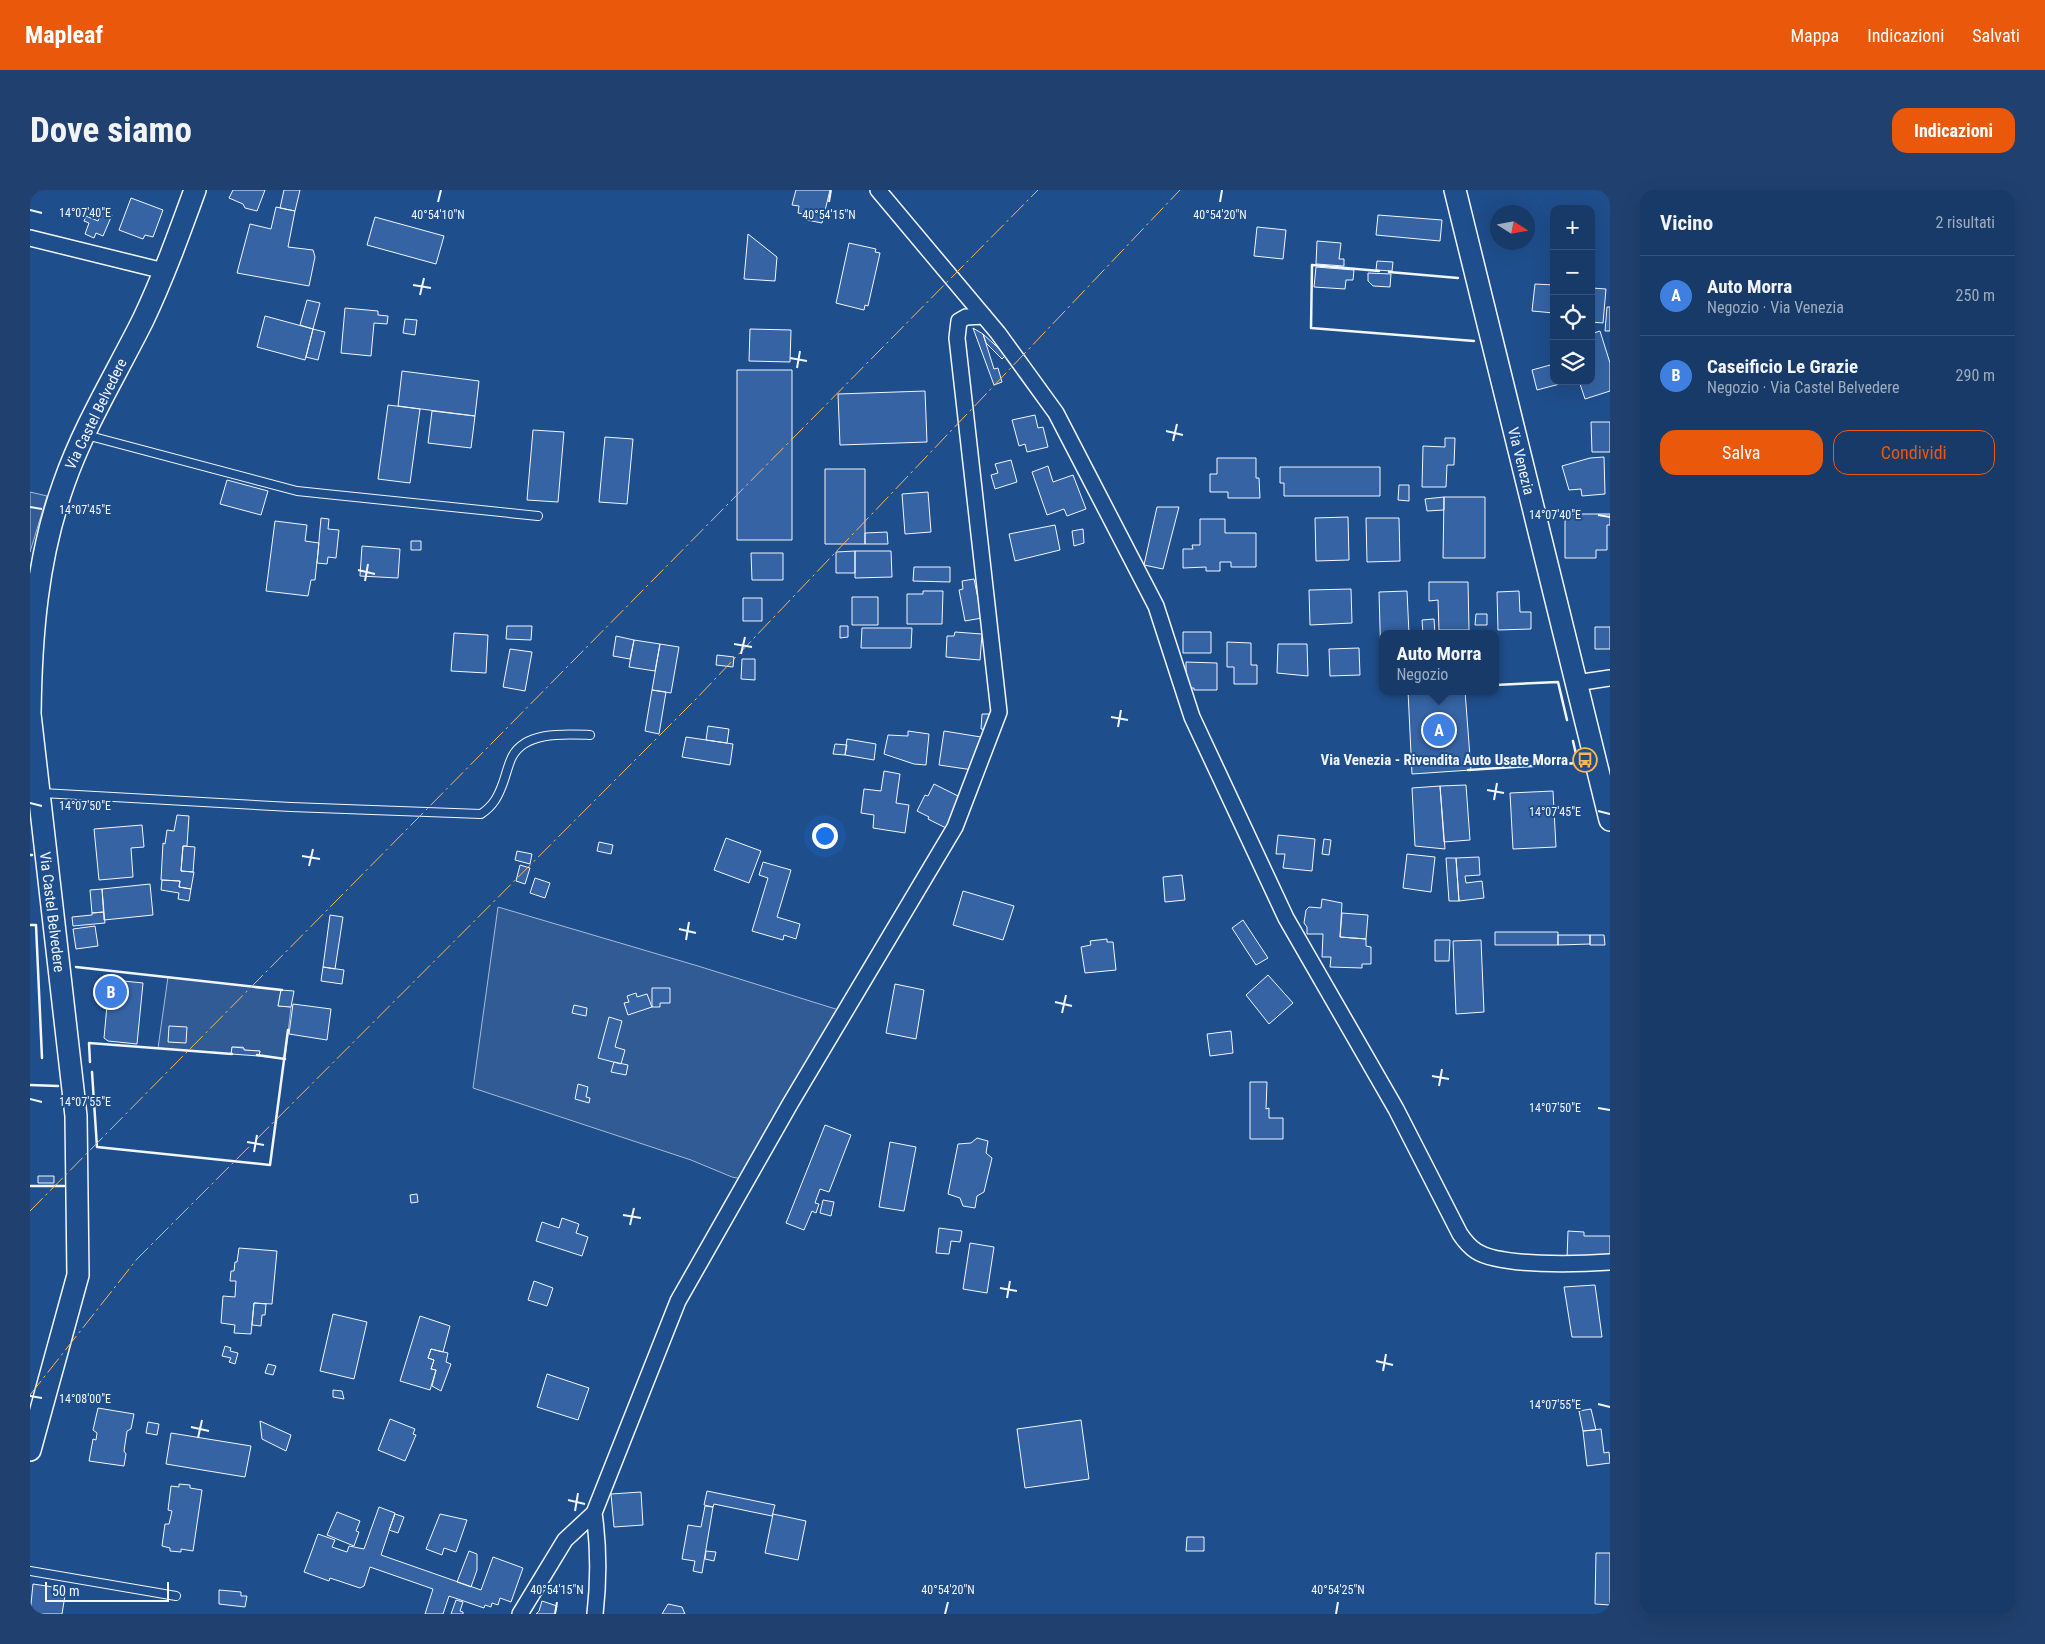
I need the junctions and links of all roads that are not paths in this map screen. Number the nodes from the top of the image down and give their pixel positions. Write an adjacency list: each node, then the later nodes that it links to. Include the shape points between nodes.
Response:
1 (195, 190): 5 (street, Via Castel Belvedere)
2 (878, 190): 6 (street)
3 (1455, 190): 10 (street, Via Venezia)
4 (30, 238): 5 (street)
5 (164, 272): 7 (street, Via Castel Belvedere)
6 (984, 316): 14 (street, via 1056,413 1065,430 1156,606 1192,718 1286,918 1396,1109 1460,1234 1475,1251 1488,1257 1537,1263); 16 (street, via 966,317 959,321 957,338 999,712 955,827 797,1092 678,1301)
7 (84, 434): 8 (lane, via 297,491); 12 (street, Via Castel Belvedere, via 55,509 36,601 30,714)
8 (538, 516)
9 (1610, 678): 10 (street)
10 (1576, 683): 13 (street, Via Venezia)
11 (590, 735): 12 (lane, via 551,734 522,745 512,756 492,807 481,814)
12 (38, 793): 15 (street, Via Castel Belvedere, via 76,1116 78,1275)
13 (1610, 820)
14 (1610, 1262)
15 (30, 1450)
16 (594, 1513): 19 (street, via 565,1540); 20 (street, via 599,1545)
17 (30, 1571): 18 (lane)
18 (176, 1596)
19 (520, 1614)
20 (595, 1614)

